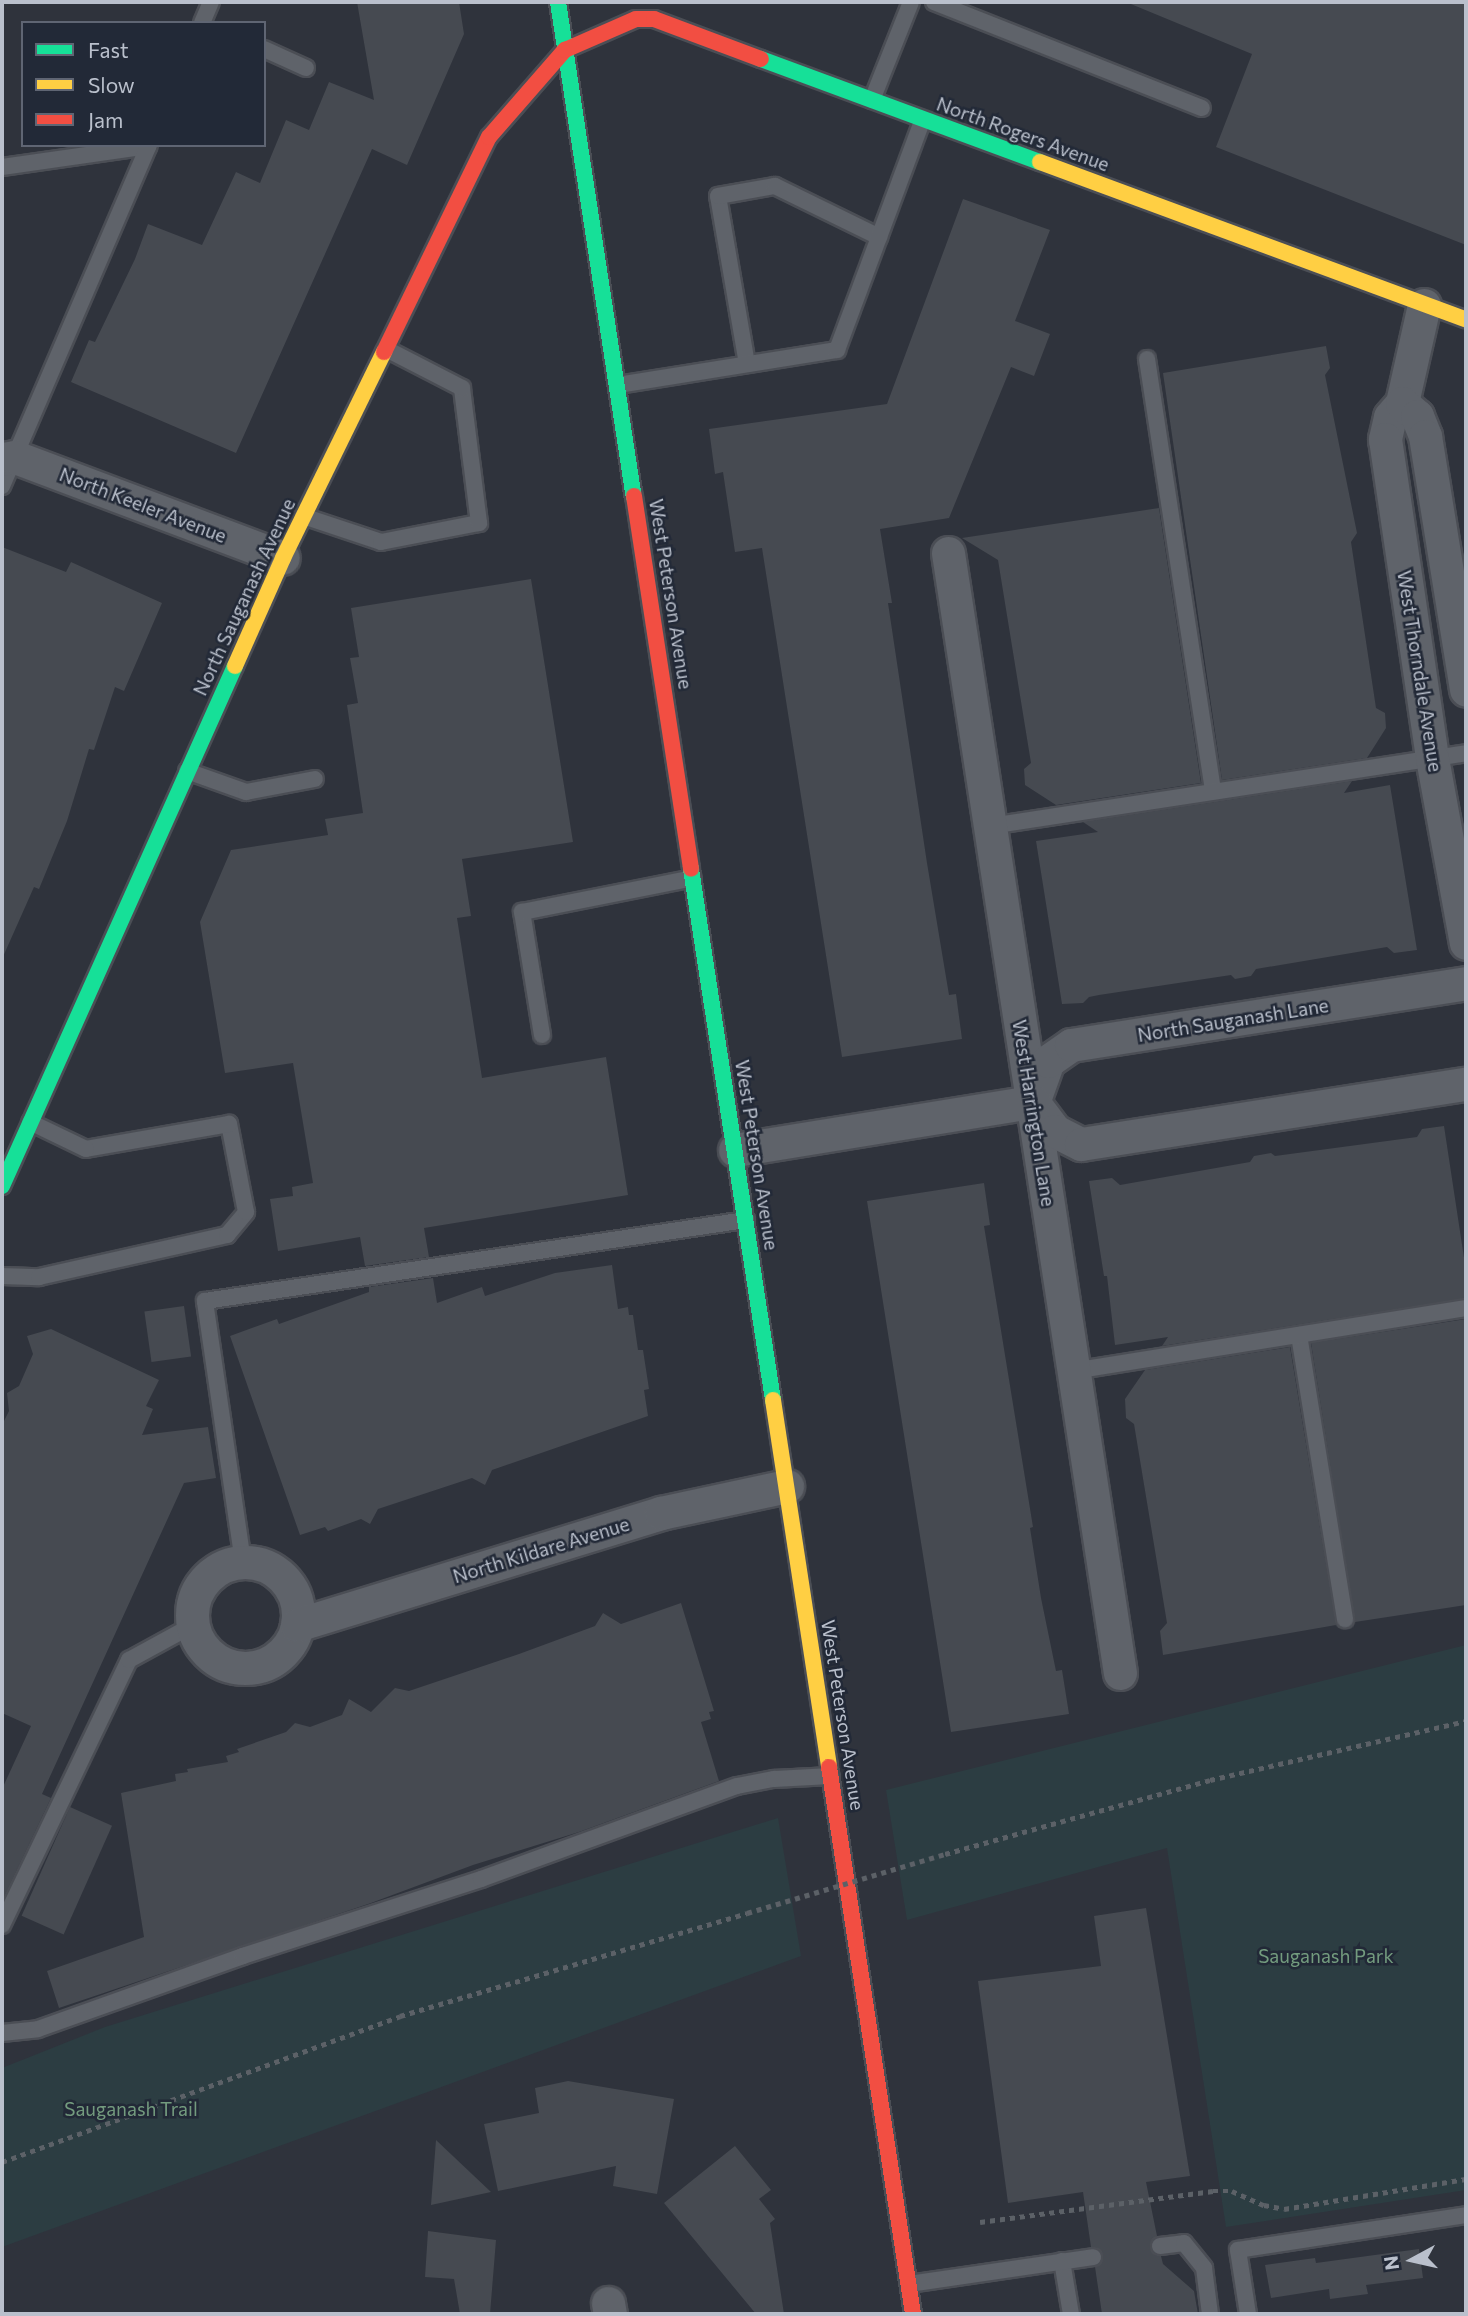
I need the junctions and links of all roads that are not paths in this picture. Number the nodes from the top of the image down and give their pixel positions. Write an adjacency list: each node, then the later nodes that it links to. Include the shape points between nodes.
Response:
1 (211, 2): 5 (lane)
2 (558, 2): 7 (main road, West Peterson Avenue)
3 (911, 2): 9 (lane)
4 (934, 2): 10 (lane)
5 (203, 21)
6 (266, 50): 8 (lane)
7 (565, 50): 9 (main road, North Rogers Avenue, via 636,19 654,19); 18 (main road, North Sauganash Avenue, via 489,137); 21 (main road, West Peterson Avenue)
8 (306, 68)
9 (872, 100): 11 (main road, North Rogers Avenue)
10 (1202, 108)
11 (923, 119): 15 (lane); 16 (main road, North Rogers Avenue)
12 (136, 147): 14 (lane)
13 (148, 147): 23 (lane)
14 (2, 167)
15 (879, 237): 20 (lane, via 837,350); 20 (lane, via 775,186 719,196)
16 (1424, 305): 17 (main road, North Rogers Avenue); 22 (street, West Thorndale Avenue)
17 (1466, 320)
18 (386, 349): 24 (main road, North Sauganash Avenue); 24 (lane, via 462,388 479,523 382,542)
19 (1147, 359): 32 (lane)
20 (747, 364): 21 (lane)
21 (618, 385): 34 (main road, West Peterson Avenue)
22 (1402, 403): 27 (street, via 1417,416 1425,436); 29 (street, West Thorndale Avenue, via 1390,417 1385,439)
23 (6, 467): 26 (street, North Keeler Avenue)
24 (303, 516): 26 (main road, North Sauganash Avenue)
25 (948, 553): 33 (street, West Harrington Lane)
26 (283, 558): 30 (main road, North Sauganash Avenue)
27 (1466, 690)
28 (1466, 753): 29 (lane)
29 (1432, 758): 32 (lane); 35 (street, West Thorndale Avenue)
30 (187, 771): 31 (lane, via 246,792); 40 (main road, North Sauganash Avenue)
31 (315, 779)
32 (1213, 791): 33 (lane)
33 (991, 826): 39 (street, West Harrington Lane)
34 (694, 878): 37 (lane, via 522,912); 41 (main road, West Peterson Avenue)
35 (1466, 943)
36 (1466, 983): 39 (street, North Sauganash Lane, via 1071,1045 1048,1061)
37 (542, 1035)
38 (1466, 1084): 39 (street, via 1081,1144 1055,1131)
39 (1033, 1102): 41 (street); 47 (street, West Harrington Lane)
40 (30, 1122): 42 (main road, North Sauganash Avenue); 44 (lane, via 86,1149 229,1124 246,1212 227,1235 39,1277)
41 (735, 1150): 43 (main road, West Peterson Avenue)
42 (2, 1186)
43 (746, 1220): 48 (main road, West Peterson Avenue); 49 (lane, via 205,1301)
44 (2, 1276)
45 (1466, 1308): 46 (lane)
46 (1299, 1335): 47 (lane); 50 (lane)
47 (1073, 1371): 53 (street, West Harrington Lane)
48 (787, 1486): 52 (street, North Kildare Avenue, via 660,1513); 54 (main road, West Peterson Avenue)
49 (243, 1562): 51 (street, via 210,1576 199,1590); 52 (street, via 258,1564 285,1581 293,1594)
50 (1345, 1619)
51 (192, 1625): 52 (street, via 211,1656 244,1668 279,1656); 55 (lane, via 129,1660)
52 (297, 1625)
53 (1120, 1673)
54 (831, 1776): 56 (lane, via 737,1786 481,1879 38,2029); 61 (main road, West Peterson Avenue)
55 (2, 1925)
56 (2, 2033)
57 (1466, 2215): 65 (lane, via 1238,2250)
58 (1160, 2246): 64 (lane, via 1184,2243 1204,2267)
59 (1093, 2257): 60 (lane)
60 (1062, 2261): 61 (lane); 63 (lane)
61 (909, 2284): 62 (main road, West Peterson Avenue)
62 (913, 2314)
63 (1071, 2314)
64 (1210, 2314)
65 (1248, 2314)

